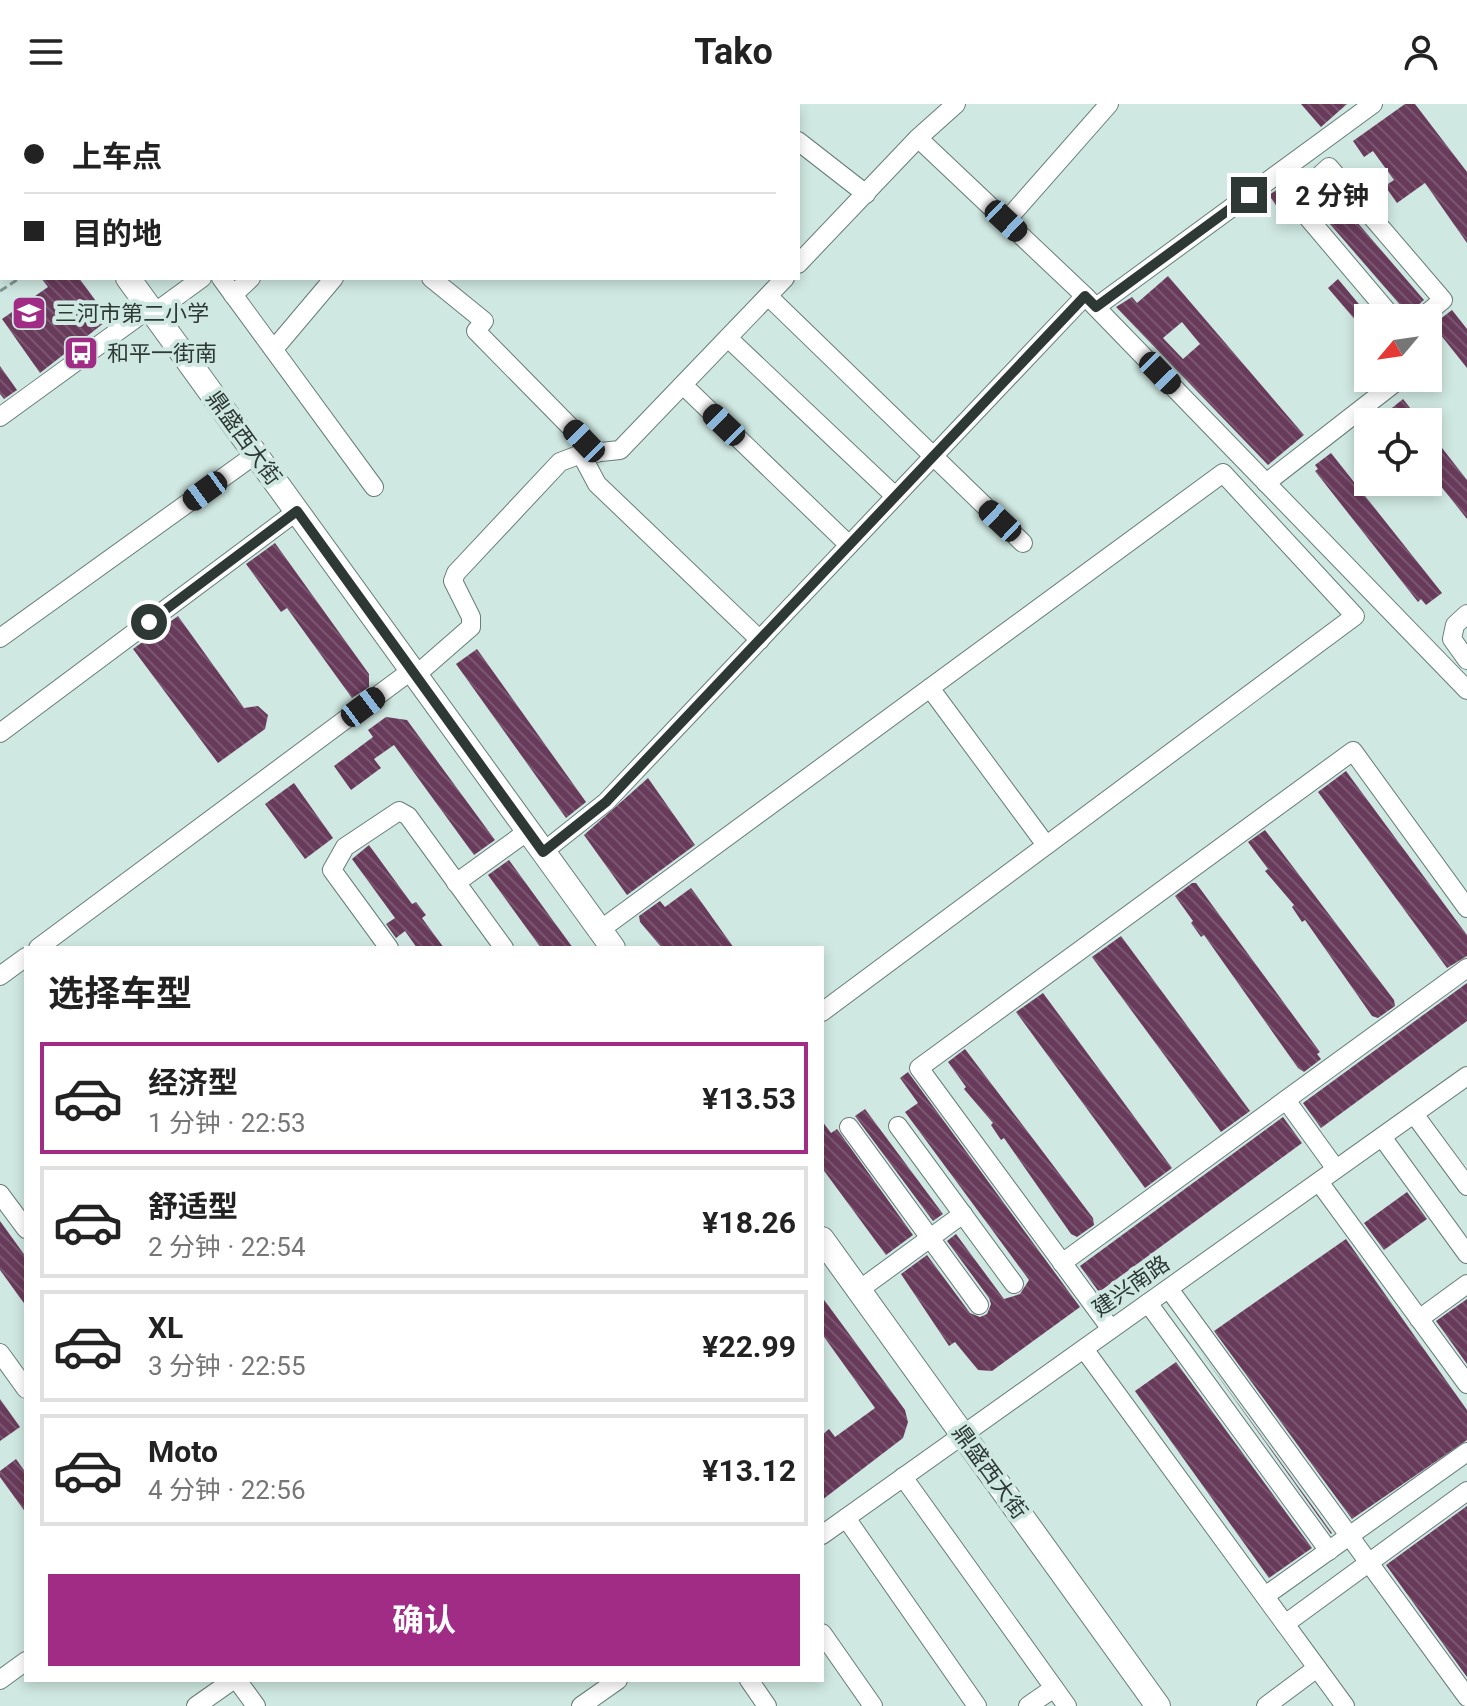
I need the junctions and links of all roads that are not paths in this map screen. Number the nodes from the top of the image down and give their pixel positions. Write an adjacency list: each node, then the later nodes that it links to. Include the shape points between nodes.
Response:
1 (956, 104): 4 (street)
2 (1109, 104): 7 (street)
3 (1373, 104): 18 (street)
4 (918, 138): 6 (street); 7 (street)
5 (800, 143): 6 (street)
6 (866, 194): 8 (street)
7 (1006, 221): 18 (street)
8 (800, 262)
9 (129, 280): 21 (main road, 鼎盛西大街)
10 (199, 280): 21 (street)
11 (222, 280): 16 (street)
12 (249, 280): 16 (street)
13 (332, 280): 23 (street)
14 (433, 280): 28 (street, via 484,321 476,331)
15 (783, 280): 17 (street)
16 (233, 295): 23 (street)
17 (768, 296): 22 (street); 29 (street)
18 (1091, 302): 29 (street); 30 (street)
19 (1381, 304): 20 (street, via 1293,200 1329,167 1443,300)
20 (1438, 304)
21 (152, 311): 26 (street); 27 (main road, 鼎盛西大街)
22 (728, 338): 24 (street); 32 (street)
23 (272, 347): 31 (street)
24 (683, 385): 28 (street, via 620,450); 35 (street)
25 (1383, 392): 30 (street)
26 (0, 417)
27 (256, 454): 33 (main road, 鼎盛西大街); 37 (street)
28 (588, 454): 38 (street, via 597,484); 40 (street, via 560,462 456,573 453,581 471,627)
29 (931, 457): 32 (street); 34 (street)
30 (1266, 483): 42 (street)
31 (374, 487)
32 (895, 496): 35 (street)
33 (297, 511): 40 (main road, 鼎盛西大街); 43 (street)
34 (1023, 543)
35 (849, 545): 38 (street)
36 (1467, 614): 39 (street, via 1455,625 1452,639)
37 (0, 638)
38 (760, 640): 46 (street, via 606,802)
39 (1467, 660)
40 (414, 673): 44 (main road, 鼎盛西大街); 50 (street)
41 (930, 688): 45 (street); 45 (street, via 1223,473 1355,616); 49 (street)
42 (1467, 690)
43 (0, 733)
44 (528, 831): 46 (main road, 鼎盛西大街); 47 (street)
45 (1046, 845): 56 (street)
46 (543, 852): 49 (main road, 鼎盛西大街)
47 (456, 883): 51 (street, via 404,812 391,813 345,847 332,870); 52 (street)
48 (1467, 908): 72 (street, via 1353,751 919,1068)
49 (606, 939)
50 (41, 946)
51 (388, 946)
52 (503, 946)
53 (24, 958): 55 (street)
54 (1467, 968): 58 (street)
55 (0, 976)
56 (824, 1011)
57 (1467, 1076): 59 (street, 建兴南路)
58 (1286, 1100): 63 (street); 72 (street)
59 (1414, 1114): 62 (street, 建兴南路); 65 (street)
60 (898, 1126): 67 (street)
61 (849, 1127): 69 (street)
62 (1382, 1137): 63 (street, 建兴南路); 71 (street)
63 (1336, 1169): 64 (street, 建兴南路)
64 (1319, 1182): 75 (street, 建兴南路); 79 (street)
65 (1467, 1186)
66 (0, 1194): 68 (street)
67 (963, 1214): 69 (street); 73 (street)
68 (24, 1226)
69 (930, 1238): 76 (street); 78 (street)
70 (824, 1242): 76 (main road, 鼎盛西大街)
71 (1467, 1254)
72 (1062, 1263): 80 (street)
73 (1014, 1284)
74 (1467, 1284): 79 (street)
75 (1169, 1289): 77 (street, 建兴南路); 91 (street)
76 (859, 1290): 85 (main road, 鼎盛西大街)
77 (1148, 1303): 80 (street, 建兴南路); 92 (street)
78 (979, 1305)
79 (1419, 1319): 83 (street)
80 (1111, 1329): 81 (street, 建兴南路)
81 (1084, 1349): 85 (street, 建兴南路); 94 (street)
82 (0, 1353): 84 (street)
83 (1467, 1384)
84 (24, 1386)
85 (963, 1435): 87 (street, 建兴南路); 114 (main road, 鼎盛西大街)
86 (1467, 1452): 91 (street)
87 (903, 1477): 89 (street, 建兴南路); 104 (street)
88 (1467, 1491): 93 (street)
89 (846, 1518): 90 (street, 建兴南路); 111 (street)
90 (824, 1534)
91 (1349, 1536): 92 (street); 93 (street)
92 (1329, 1551): 94 (street)
93 (1369, 1563): 95 (street); 105 (street)
94 (1265, 1596): 95 (street)
95 (1285, 1624): 98 (street)
96 (824, 1636): 110 (street)
97 (24, 1662): 99 (street)
98 (1317, 1668): 115 (street); 116 (street)
99 (0, 1680)
100 (232, 1682): 106 (street)
101 (237, 1682): 107 (street)
102 (615, 1682): 108 (street)
103 (750, 1682): 109 (street)
104 (1054, 1688): 112 (street); 113 (street)
105 (1467, 1697)
106 (196, 1706)
107 (256, 1706)
108 (581, 1706)
109 (767, 1706)
110 (873, 1706)
111 (977, 1706)
112 (1028, 1706)
113 (1067, 1706)
114 (1158, 1706)
115 (1266, 1706)
116 (1345, 1706)

